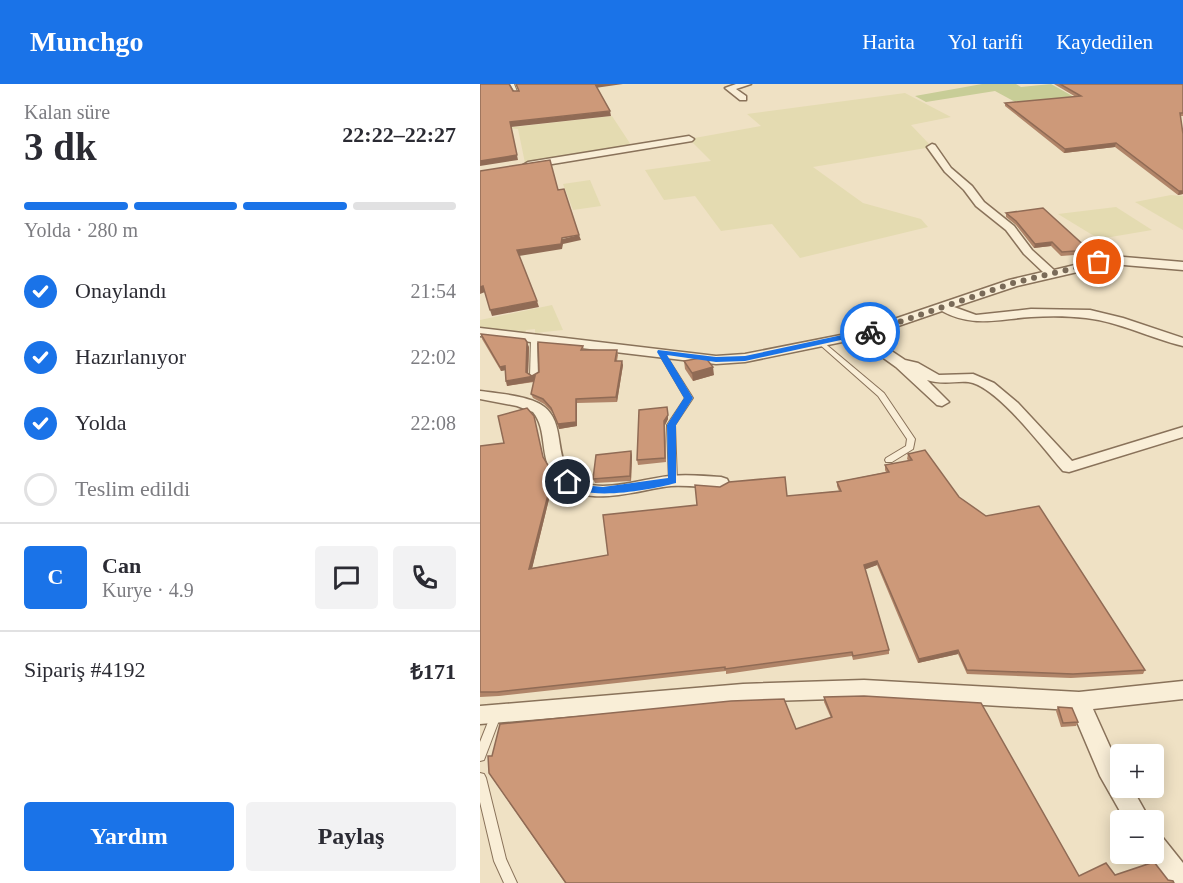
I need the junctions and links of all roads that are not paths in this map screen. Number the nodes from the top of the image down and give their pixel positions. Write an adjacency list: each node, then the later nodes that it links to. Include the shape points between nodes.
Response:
1 (512, 84): 3 (lane)
2 (747, 84): 4 (street, via 729,88)
3 (517, 93)
4 (743, 98)
5 (689, 139): 7 (street)
6 (932, 147): 9 (street, via 980,204 1010,228)
7 (515, 167)
8 (1183, 266): 9 (street, via 1112,260)
9 (1051, 273): 10 (street)
10 (942, 306): 12 (street); 15 (street, via 960,318 979,320 1028,313 1084,313)
11 (480, 332): 13 (street)
12 (859, 335): 14 (street); 17 (street)
13 (534, 338): 16 (street); 18 (lane)
14 (820, 342): 16 (street, via 716,360); 22 (lane, via 881,395 911,440 910,447)
15 (1183, 342)
16 (661, 352): 23 (lane, via 689,398 671,425)
17 (901, 364): 20 (street); 21 (street, via 917,366 932,378 980,380 1002,397 1069,466)
18 (534, 377)
19 (480, 395): 23 (street, via 538,409 546,419 556,469 580,488 603,490)
20 (942, 402)
21 (1183, 432)
22 (890, 460)
23 (673, 481): 24 (street)
24 (721, 483)
25 (1183, 690): 26 (street)
26 (1079, 701): 27 (street, via 864,689 743,693); 30 (street, via 1108,770)
27 (488, 715): 28 (lane)
28 (480, 756)
29 (480, 778): 32 (lane, via 500,861)
30 (1132, 810)
31 (1164, 859): 33 (street)
32 (511, 883)
33 (1183, 883)

